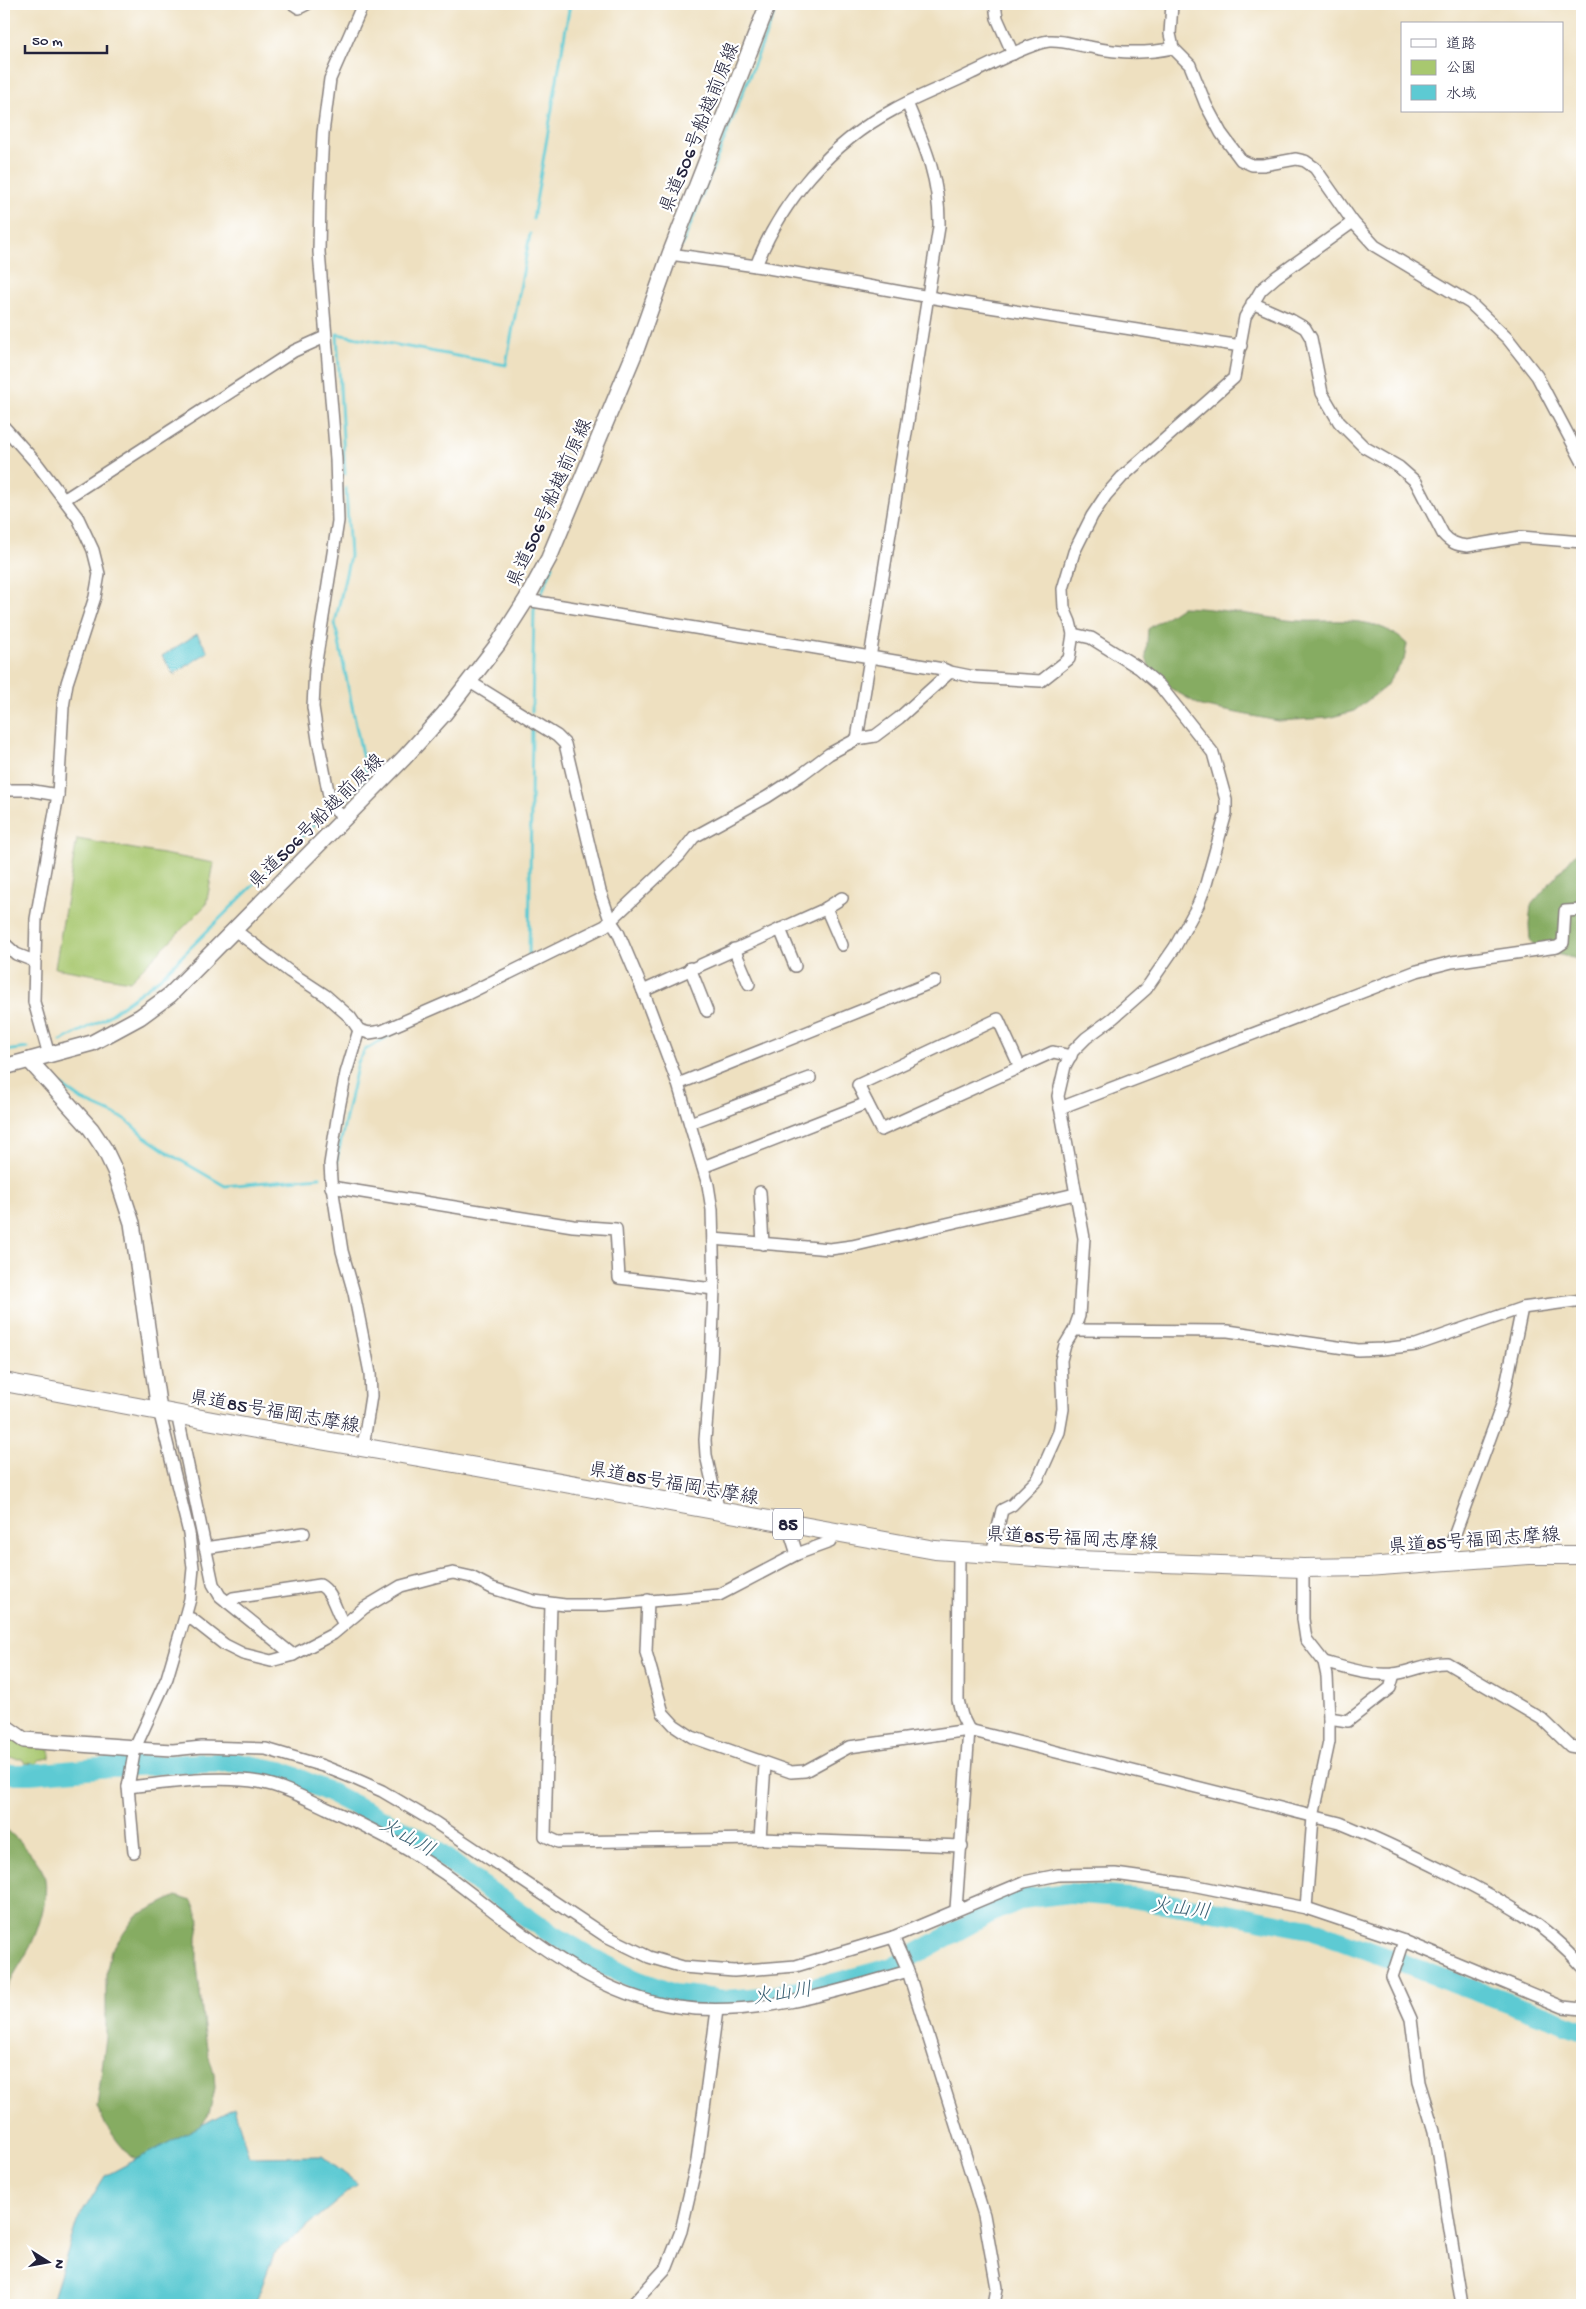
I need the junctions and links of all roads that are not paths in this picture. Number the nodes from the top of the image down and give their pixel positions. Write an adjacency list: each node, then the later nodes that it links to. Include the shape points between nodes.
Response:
1 (293, 4): 2 (street, via 299,8)
2 (307, 4)
3 (363, 4): 15 (street, via 330,79 326,104 319,252)
4 (768, 4): 11 (main road, 県道506号船越前原線)
5 (995, 4): 8 (street, via 997,18)
6 (1172, 4): 7 (street, via 1170,34)
7 (1173, 48): 8 (street, via 1119,52 1072,42 1048,41); 10 (street, via 1190,65 1221,133 1241,160 1252,165 1296,159 1305,161 1315,168)
8 (1013, 54): 9 (street)
9 (907, 103): 12 (street, via 866,126 798,189); 13 (street, via 933,169 939,206 939,228)
10 (1353, 222): 14 (street, via 1276,277); 18 (street, via 1375,246 1463,298 1508,339 1537,376)
11 (670, 254): 12 (street); 21 (main road, 県道506号船越前原線, via 593,454 549,558)
12 (756, 266): 13 (street)
13 (927, 297): 16 (street); 23 (street)
14 (1252, 303): 16 (street, via 1245,317); 20 (street, via 1305,328 1311,338 1322,393 1339,422 1364,447 1399,467 1416,482 1449,541 1467,546 1534,537)
15 (325, 337): 19 (street, via 294,352); 29 (street, via 338,521 315,668 313,707 331,806)
16 (1241, 346): 22 (street, via 1234,378 1122,477 1092,516 1074,552 1063,589 1064,608)
17 (4, 427): 19 (street)
18 (1582, 461)
19 (65, 499): 28 (street, via 87,534 98,574 95,598 67,683)
20 (1582, 542)
21 (526, 600): 23 (street); 25 (main road, 県道506号船越前原線)
22 (1073, 634): 24 (street, via 1069,659 1041,680 975,677); 48 (street, via 1091,638 1139,668 1160,686 1213,753 1226,800 1226,813 1198,906 1175,947 1146,989 1086,1038)
23 (870, 657): 24 (street); 26 (street)
24 (950, 672): 26 (street, via 875,736)
25 (470, 682): 29 (main road, 県道506号船越前原線, via 404,758); 33 (street, via 558,736 565,744 600,891)
26 (857, 739): 33 (street, via 829,754 802,775 694,837 679,856)
27 (4, 790): 28 (street)
28 (58, 795): 39 (street, via 36,919)
29 (344, 818): 35 (main road, 県道506号船越前原線)
30 (842, 898): 31 (street)
31 (826, 908): 34 (street); 37 (street)
32 (1582, 910): 55 (street, via 1564,911 1563,943 1557,947 1452,962 1418,971)
33 (610, 920): 44 (street); 46 (street, via 605,926 551,953 382,1032)
34 (780, 929): 38 (street); 40 (street)
35 (236, 930): 46 (street, via 325,995 350,1017); 47 (main road, 県道506号船越前原線, via 170,994 140,1017 92,1043)
36 (4, 943): 39 (street, via 16,954)
37 (842, 945)
38 (734, 949): 41 (street); 43 (street)
39 (34, 961): 47 (street, via 35,1009)
40 (795, 966)
41 (690, 968): 44 (street); 45 (street)
42 (935, 981): 53 (street)
43 (749, 984)
44 (643, 991): 53 (street)
45 (707, 1011)
46 (359, 1030): 58 (street, via 338,1113 330,1164)
47 (49, 1055): 49 (main road, 県道506号船越前原線)
48 (1071, 1056): 51 (street, via 1053,1052); 55 (street, via 1065,1066 1058,1096)
49 (30, 1060): 50 (main road, 県道506号船越前原線); 68 (main road, via 91,1129 115,1172 132,1222)
50 (4, 1067)
51 (1020, 1067): 54 (street, via 881,1130); 54 (street, via 998,1019 858,1085)
52 (810, 1078): 56 (street)
53 (678, 1084): 56 (street)
54 (867, 1103): 57 (street)
55 (1060, 1108): 60 (street)
56 (690, 1123): 57 (street)
57 (703, 1167): 61 (street, via 712,1210)
58 (331, 1187): 63 (street, via 573,1226 616,1229 619,1278); 70 (street, via 370,1373 371,1396)
59 (760, 1192): 62 (street)
60 (1076, 1194): 62 (street, via 852,1246 830,1249); 66 (street, via 1084,1238 1079,1316)
61 (713, 1239): 62 (street); 63 (street)
62 (763, 1244)
63 (714, 1289): 71 (street, via 705,1440)
64 (1582, 1300): 65 (street)
65 (1522, 1308): 66 (street, via 1416,1345 1382,1349 1358,1350 1208,1330); 80 (street, via 1502,1405)
66 (1074, 1330): 78 (street, via 1061,1360 1063,1409 1059,1432 1038,1479 1012,1505 1002,1510)
67 (4, 1382): 68 (main road, 県道85号福岡志摩線 / 85)
68 (159, 1410): 69 (main road, 県道85号福岡志摩線 / 85); 85 (street, via 189,1533 193,1568)
69 (181, 1415): 70 (main road, 県道85号福岡志摩線 / 85); 75 (street, via 179,1423)
70 (363, 1447): 71 (main road, 県道85号福岡志摩線 / 85)
71 (719, 1512): 72 (main road, 県道85号福岡志摩線 / 85)
72 (787, 1523): 73 (main road, 県道85号福岡志摩線 / 85); 77 (street)
73 (832, 1532): 76 (main road, 県道85号福岡志摩線 / 85); 77 (street, via 830,1542)
74 (304, 1533): 75 (street)
75 (204, 1548): 83 (street, via 213,1584)
76 (959, 1552): 78 (main road, 県道85号福岡志摩線 / 85); 92 (street, via 958,1700)
77 (797, 1554): 82 (street, via 719,1594)
78 (992, 1554): 81 (main road, 県道85号福岡志摩線 / 85)
79 (1582, 1554): 80 (main road, 県道85号福岡志摩線 / 85)
80 (1445, 1561): 81 (main road, 県道85号福岡志摩線 / 85)
81 (1303, 1568): 88 (street, via 1306,1639)
82 (648, 1600): 84 (street, via 605,1605); 95 (street, via 646,1652 664,1713 674,1725 692,1737)
83 (227, 1602): 86 (street, via 233,1598 320,1585 328,1590); 87 (street)
84 (550, 1604): 86 (street, via 453,1574 401,1586); 98 (street, via 545,1836 558,1842)
85 (185, 1617): 87 (street, via 225,1645 249,1657 271,1661); 94 (street, via 167,1678)
86 (344, 1624): 87 (street, via 333,1634)
87 (293, 1655)
88 (1324, 1662): 89 (street, via 1372,1674); 90 (street)
89 (1394, 1674): 90 (street, via 1390,1688 1348,1722); 93 (street, via 1446,1663 1542,1719 1570,1746)
90 (1330, 1718): 97 (street, via 1329,1742)
91 (4, 1726): 94 (main road, via 24,1740)
92 (969, 1730): 95 (street, via 848,1748 805,1771 791,1772); 97 (street); 99 (street)
93 (1582, 1748)
94 (135, 1750): 96 (street); 103 (street, via 266,1749 323,1766 382,1791 436,1822 604,1935 649,1957 683,1968 734,1972 796,1966)
95 (765, 1765): 98 (street)
96 (127, 1784): 100 (street); 108 (street, via 226,1779 260,1782 295,1794 356,1821 413,1853 537,1944 604,1985 659,2004)
97 (1313, 1817): 101 (street); 105 (street, via 1340,1823 1380,1839 1475,1887 1535,1921 1566,1946)
98 (760, 1840): 99 (street)
99 (962, 1846): 102 (street)
100 (134, 1852)
101 (1306, 1908): 102 (street, via 1177,1882 1095,1874 1058,1875 1024,1882); 104 (street)
102 (956, 1909): 103 (street)
103 (893, 1937): 106 (street)
104 (1402, 1945): 107 (street, via 1563,2007); 111 (street, via 1392,1977 1411,2019 1419,2082 1434,2131)
105 (1582, 1966)
106 (907, 1970): 108 (street, via 828,1994); 110 (street, via 984,2216 997,2288)
107 (1582, 2009)
108 (717, 2010): 109 (street, via 697,2161 681,2231 667,2267)
109 (632, 2305)
110 (994, 2305)
111 (1462, 2305)

